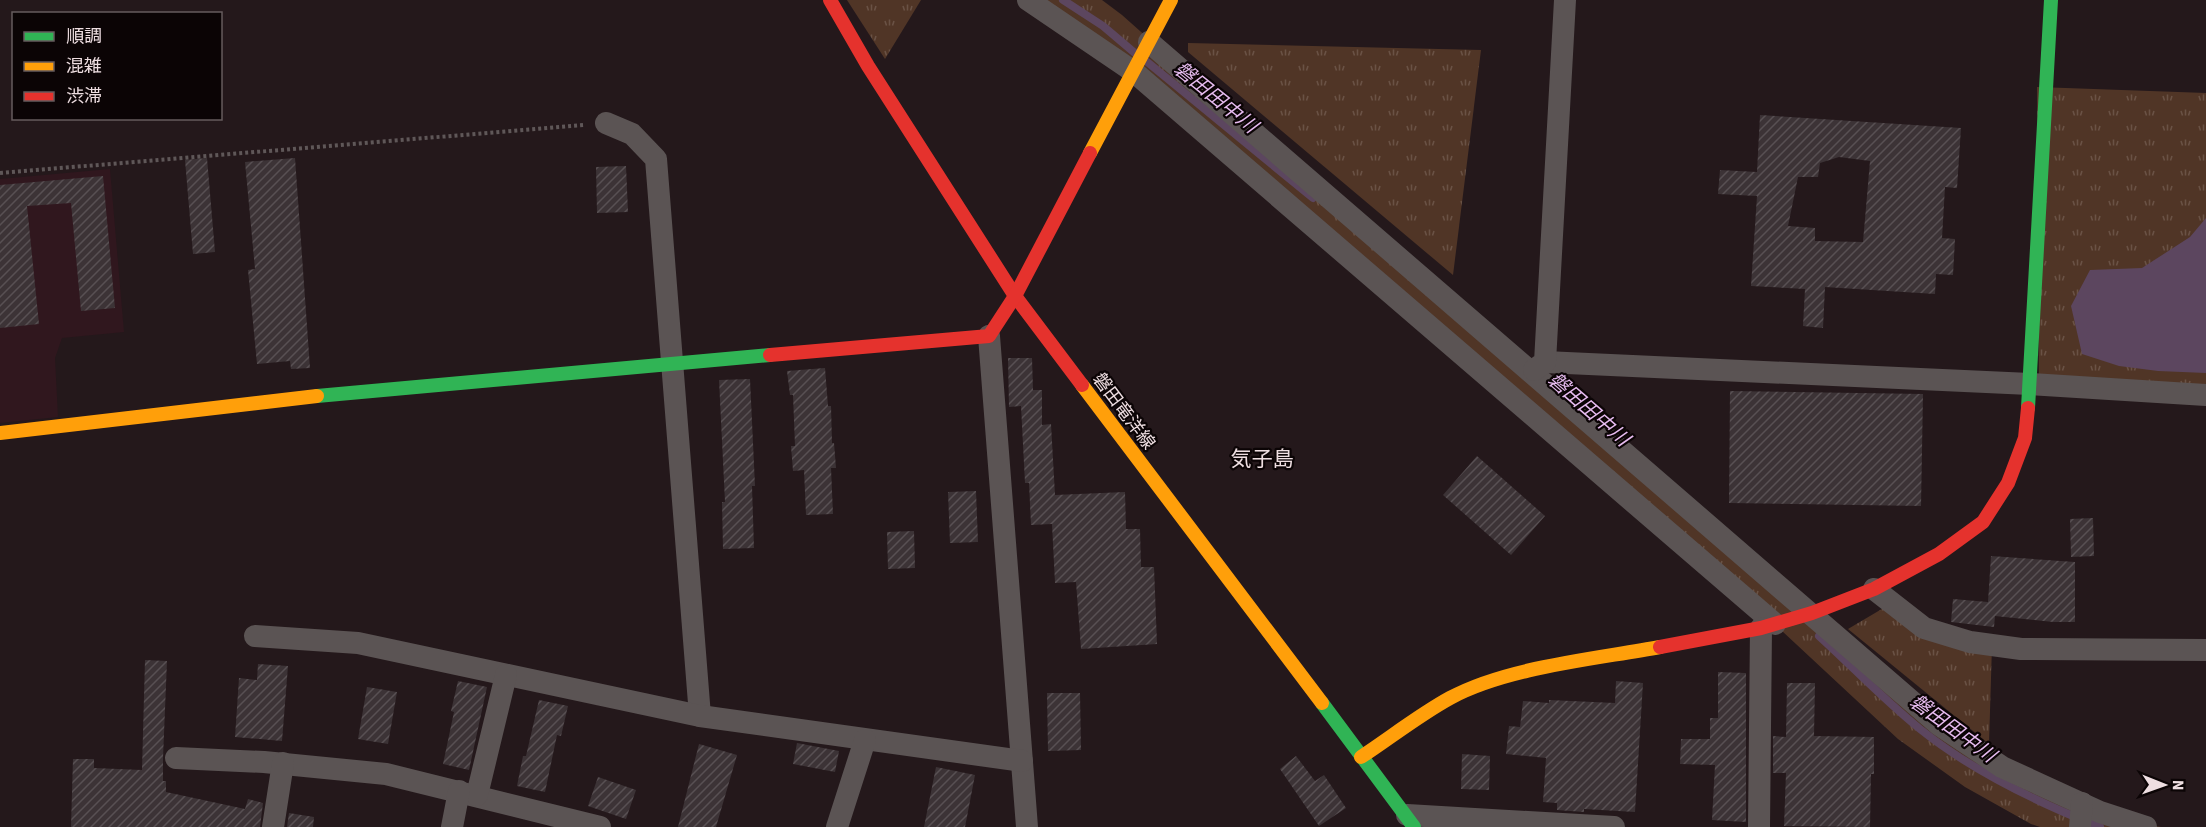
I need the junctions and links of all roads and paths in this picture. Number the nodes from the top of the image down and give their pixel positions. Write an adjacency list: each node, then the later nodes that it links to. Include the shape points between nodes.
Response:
1 (830, 0): 10 (street, 磐田竜洋線)
2 (1028, 0): 7 (street)
3 (1171, 0): 6 (street)
4 (1565, 0): 13 (street)
5 (2051, 0): 14 (street)
6 (1149, 42): 7 (street); 13 (street)
7 (1134, 72): 10 (street); 19 (street)
8 (606, 123): 9 (path); 12 (street, via 632,134 656,159)
9 (0, 173)
10 (1015, 296): 11 (street); 25 (street, 磐田竜洋線)
11 (989, 336): 12 (street); 27 (street)
12 (674, 363): 16 (street, via 273,400); 23 (street)
13 (1539, 367): 14 (street); 18 (street)
14 (2030, 384): 15 (street); 17 (street, via 2025,438 2008,483 1983,522 1939,554)
15 (2206, 395)
16 (0, 433)
17 (1874, 589): 18 (street); 21 (street, via 1924,628 1970,642 2021,649)
18 (1809, 614): 19 (street); 30 (street, via 1938,724 2002,767)
19 (1772, 625): 25 (street, via 1488,682 1450,698); 38 (street)
20 (255, 636): 22 (street, via 358,643)
21 (2206, 650)
22 (506, 675): 23 (street); 29 (street)
23 (700, 716): 24 (street)
24 (865, 740): 27 (street); 35 (street)
25 (1361, 757): 31 (street, 磐田竜洋線)
26 (176, 758): 28 (street)
27 (1022, 761): 36 (street)
28 (283, 763): 29 (street, via 386,774); 32 (street)
29 (468, 793): 33 (street); 34 (street)
30 (2082, 803): 39 (street); 40 (street)
31 (1410, 821): 37 (street)
32 (273, 827)
33 (452, 827)
34 (600, 827)
35 (837, 827)
36 (1027, 827)
37 (1614, 827)
38 (1759, 827)
39 (2080, 827)
40 (2146, 827)

